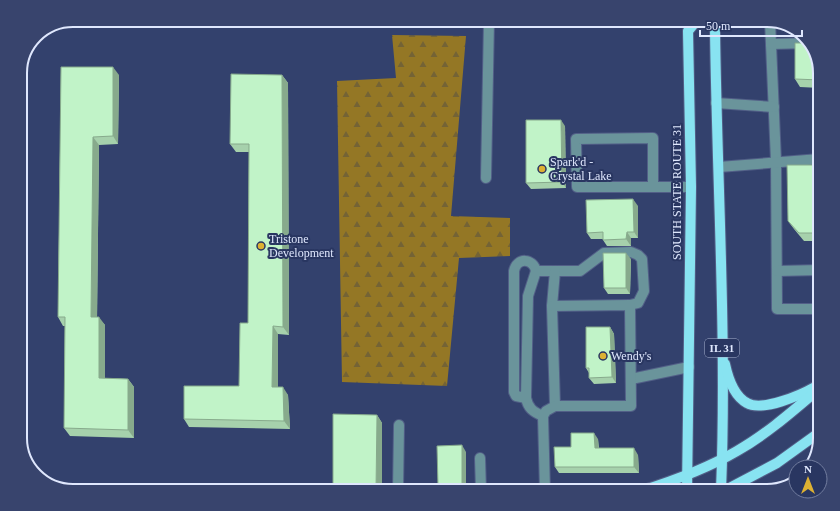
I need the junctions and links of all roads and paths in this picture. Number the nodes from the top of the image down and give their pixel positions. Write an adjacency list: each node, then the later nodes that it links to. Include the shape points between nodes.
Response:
1 (489, 27): 12 (lane)
2 (691, 27): 14 (main road, SOUTH STATE ROUTE 31 / IL 31, via 688,31)
3 (712, 27): 7 (main road, IL 31, via 715,30)
4 (770, 27): 6 (lane)
5 (803, 43): 6 (lane)
6 (771, 44): 8 (lane)
7 (716, 103): 8 (lane); 11 (main road, IL 31)
8 (774, 107): 10 (lane)
9 (813, 159): 10 (lane)
10 (776, 161): 11 (lane); 18 (lane)
11 (719, 167): 22 (main road, IL 31)
12 (486, 178)
13 (654, 186): 13 (lane, via 577,187 576,139 653,138); 14 (lane)
14 (691, 187): 23 (main road, SOUTH STATE ROUTE 31 / IL 31)
15 (813, 270): 18 (lane)
16 (536, 271): 17 (lane); 27 (lane, via 528,296); 27 (lane, via 532,263 526,260 515,265 514,271 514,392 516,396)
17 (555, 271): 19 (lane, via 580,271 604,253 631,252 638,255 642,259 644,291 638,303); 20 (lane)
18 (777, 271): 21 (lane, via 777,309)
19 (630, 305): 20 (lane); 24 (lane)
20 (552, 306): 28 (lane)
21 (813, 309)
22 (722, 346): 25 (main road, via 732,384 739,397 748,404 770,404); 33 (main road, IL 31)
23 (689, 367): 24 (lane); 34 (main road, IL 31)
24 (631, 379): 28 (lane, via 631,406)
25 (813, 388)
26 (813, 394): 33 (main road, via 764,433)
27 (526, 398): 29 (lane, via 533,412)
28 (555, 406): 29 (lane)
29 (543, 416): 37 (lane)
30 (399, 425): 35 (lane)
31 (813, 437): 41 (main road, via 777,463)
32 (480, 458): 36 (lane)
33 (722, 458): 34 (main road); 40 (main road, IL 31)
34 (688, 473): 38 (main road); 39 (main road, IL 31)
35 (398, 484)
36 (481, 484)
37 (545, 484)
38 (659, 484)
39 (688, 484)
40 (720, 484)
41 (737, 484)

